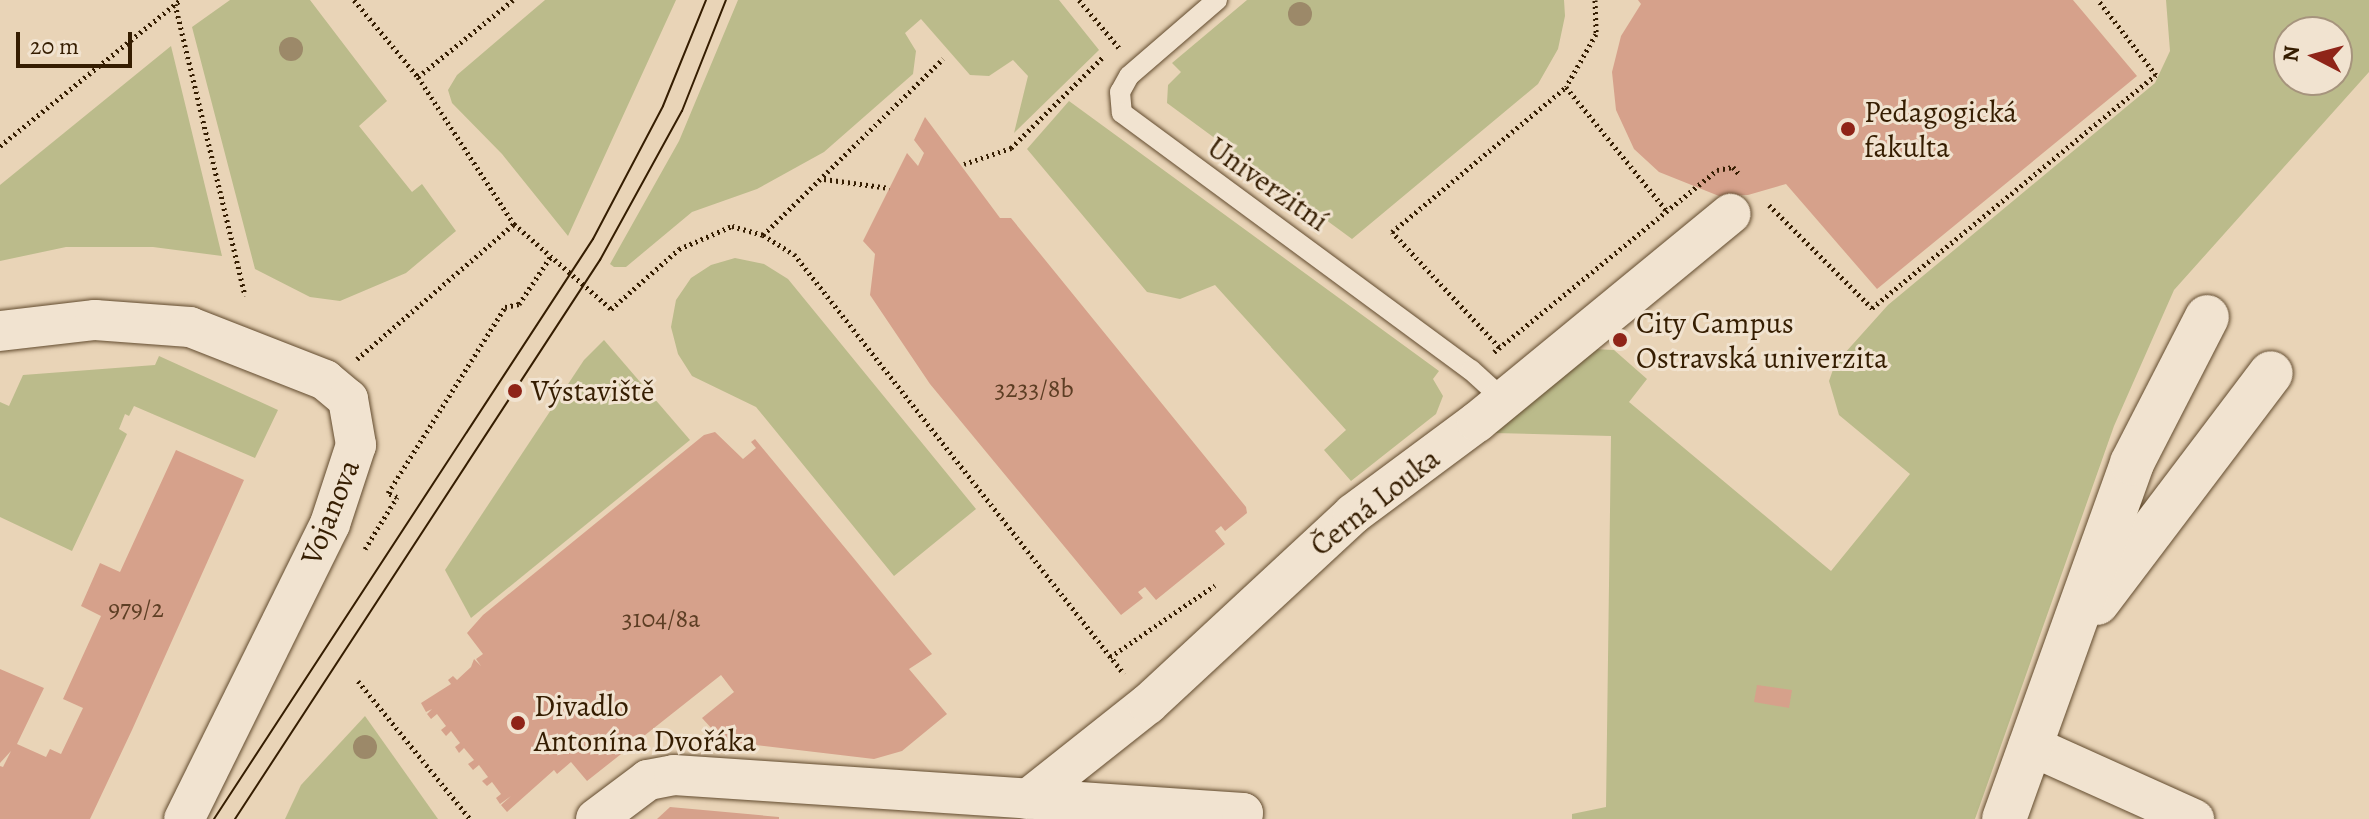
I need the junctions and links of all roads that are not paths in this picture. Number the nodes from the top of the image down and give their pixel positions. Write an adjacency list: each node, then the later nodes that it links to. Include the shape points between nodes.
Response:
1 (1217, 0): 6 (lane, Univerzitní, via 1136,68 1118,102 1132,123)
2 (1730, 214): 6 (street, Černá Louka)
3 (2207, 317): 7 (street, via 2132,463)
4 (0, 331): 12 (street, Vojanova, via 59,322 145,321 230,339 302,370 348,399 356,445 350,472 323,539)
5 (2271, 373): 7 (street)
6 (1504, 400): 9 (street, Černá Louka, via 1321,541 1148,704)
7 (2071, 637): 8 (street)
8 (2029, 745): 14 (street); 15 (street)
9 (1028, 799): 10 (street); 13 (street, via 661,775)
10 (1151, 814): 11 (street)
11 (1243, 816)
12 (184, 819)
13 (596, 819)
14 (2004, 819)
15 (2194, 819)

